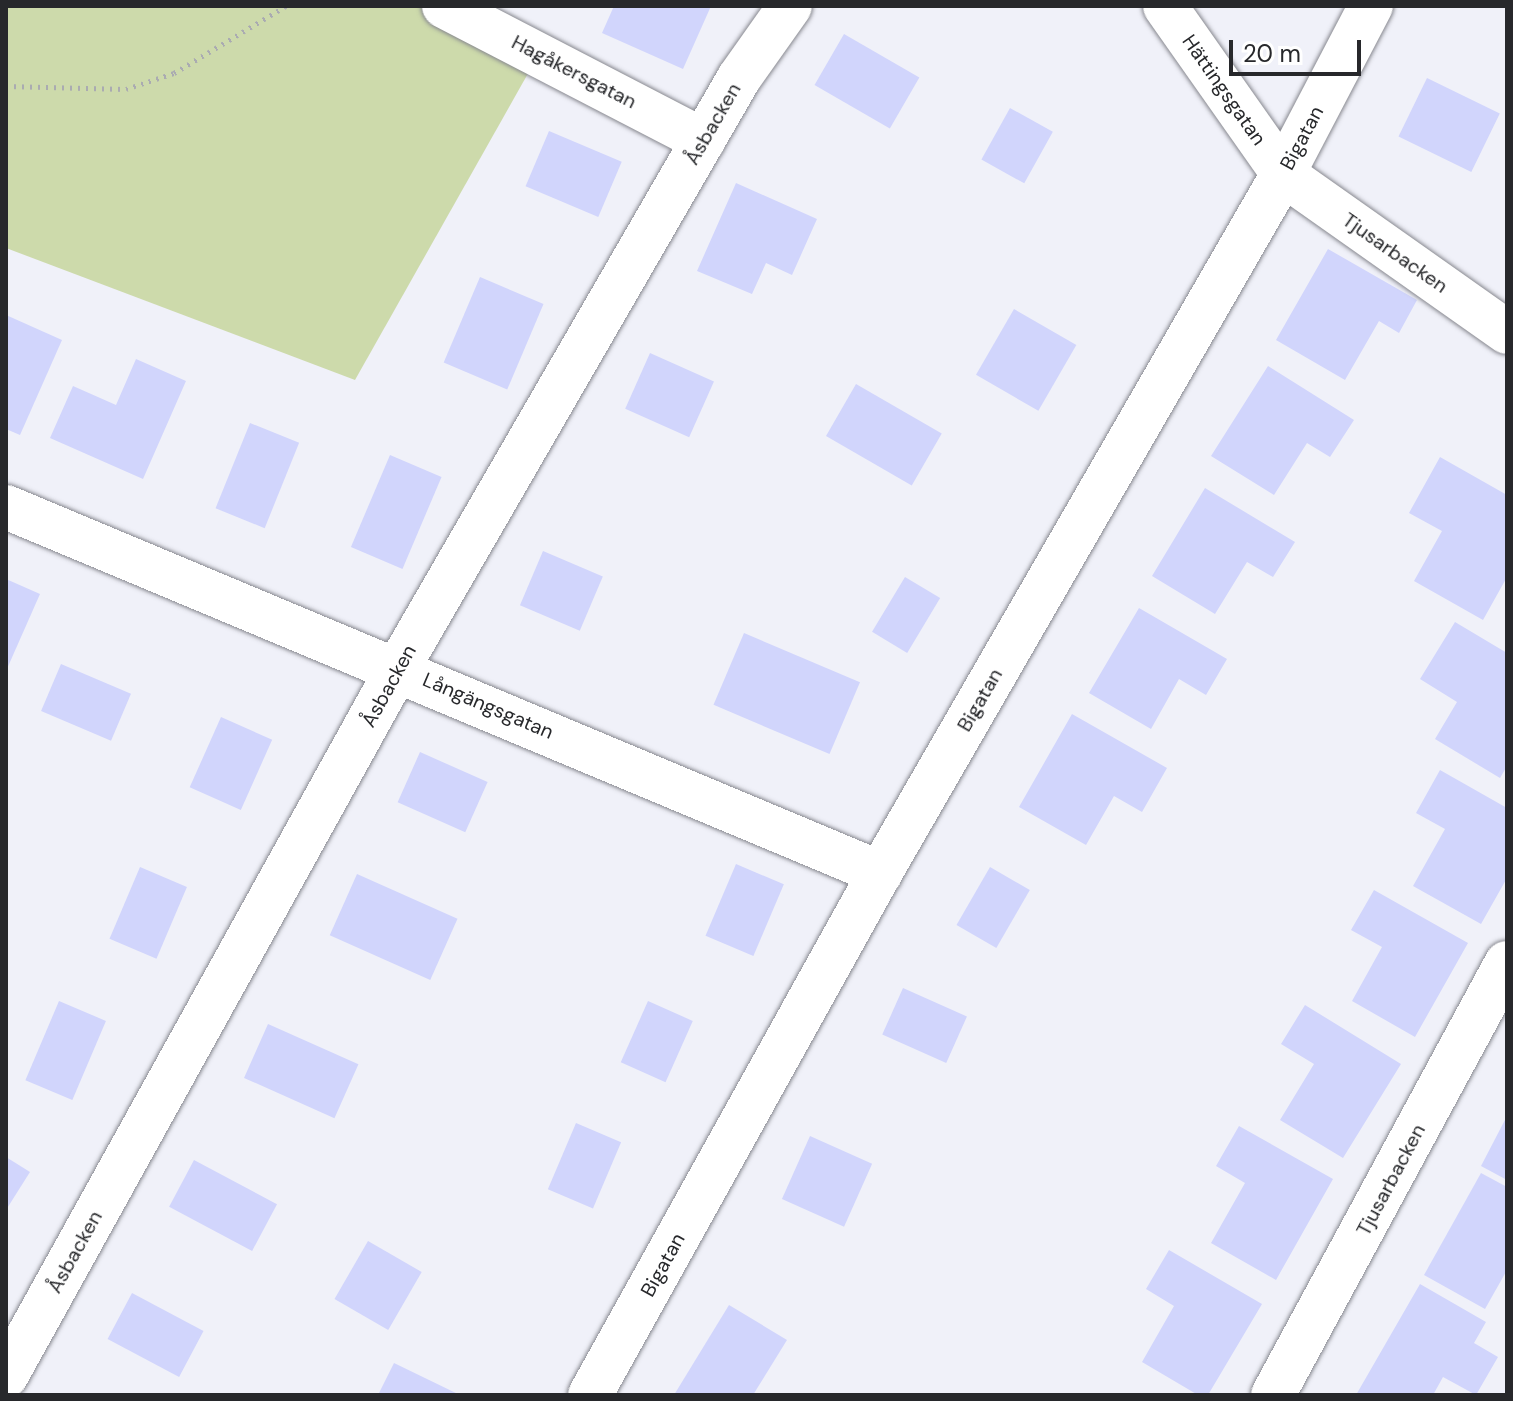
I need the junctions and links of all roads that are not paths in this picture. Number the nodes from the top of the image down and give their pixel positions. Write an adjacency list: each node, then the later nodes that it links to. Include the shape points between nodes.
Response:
1 (444, 6): 5 (street, Hagåkersgatan)
2 (790, 6): 5 (street, Åsbacken)
3 (1165, 6): 6 (street, Hättingsgatan)
4 (1371, 6): 6 (street, Bigatan)
5 (703, 140): 9 (street, Åsbacken)
6 (1283, 174): 7 (street, Tjusarbacken); 10 (street, Bigatan)
7 (1507, 332)
8 (6, 507): 9 (street, Långängsgatan)
9 (398, 668): 10 (street, Långängsgatan); 12 (street, Åsbacken)
10 (880, 873): 13 (street, Bigatan)
11 (1507, 963): 14 (street, Tjusarbacken)
12 (6, 1376)
13 (590, 1395)
14 (1273, 1395)

